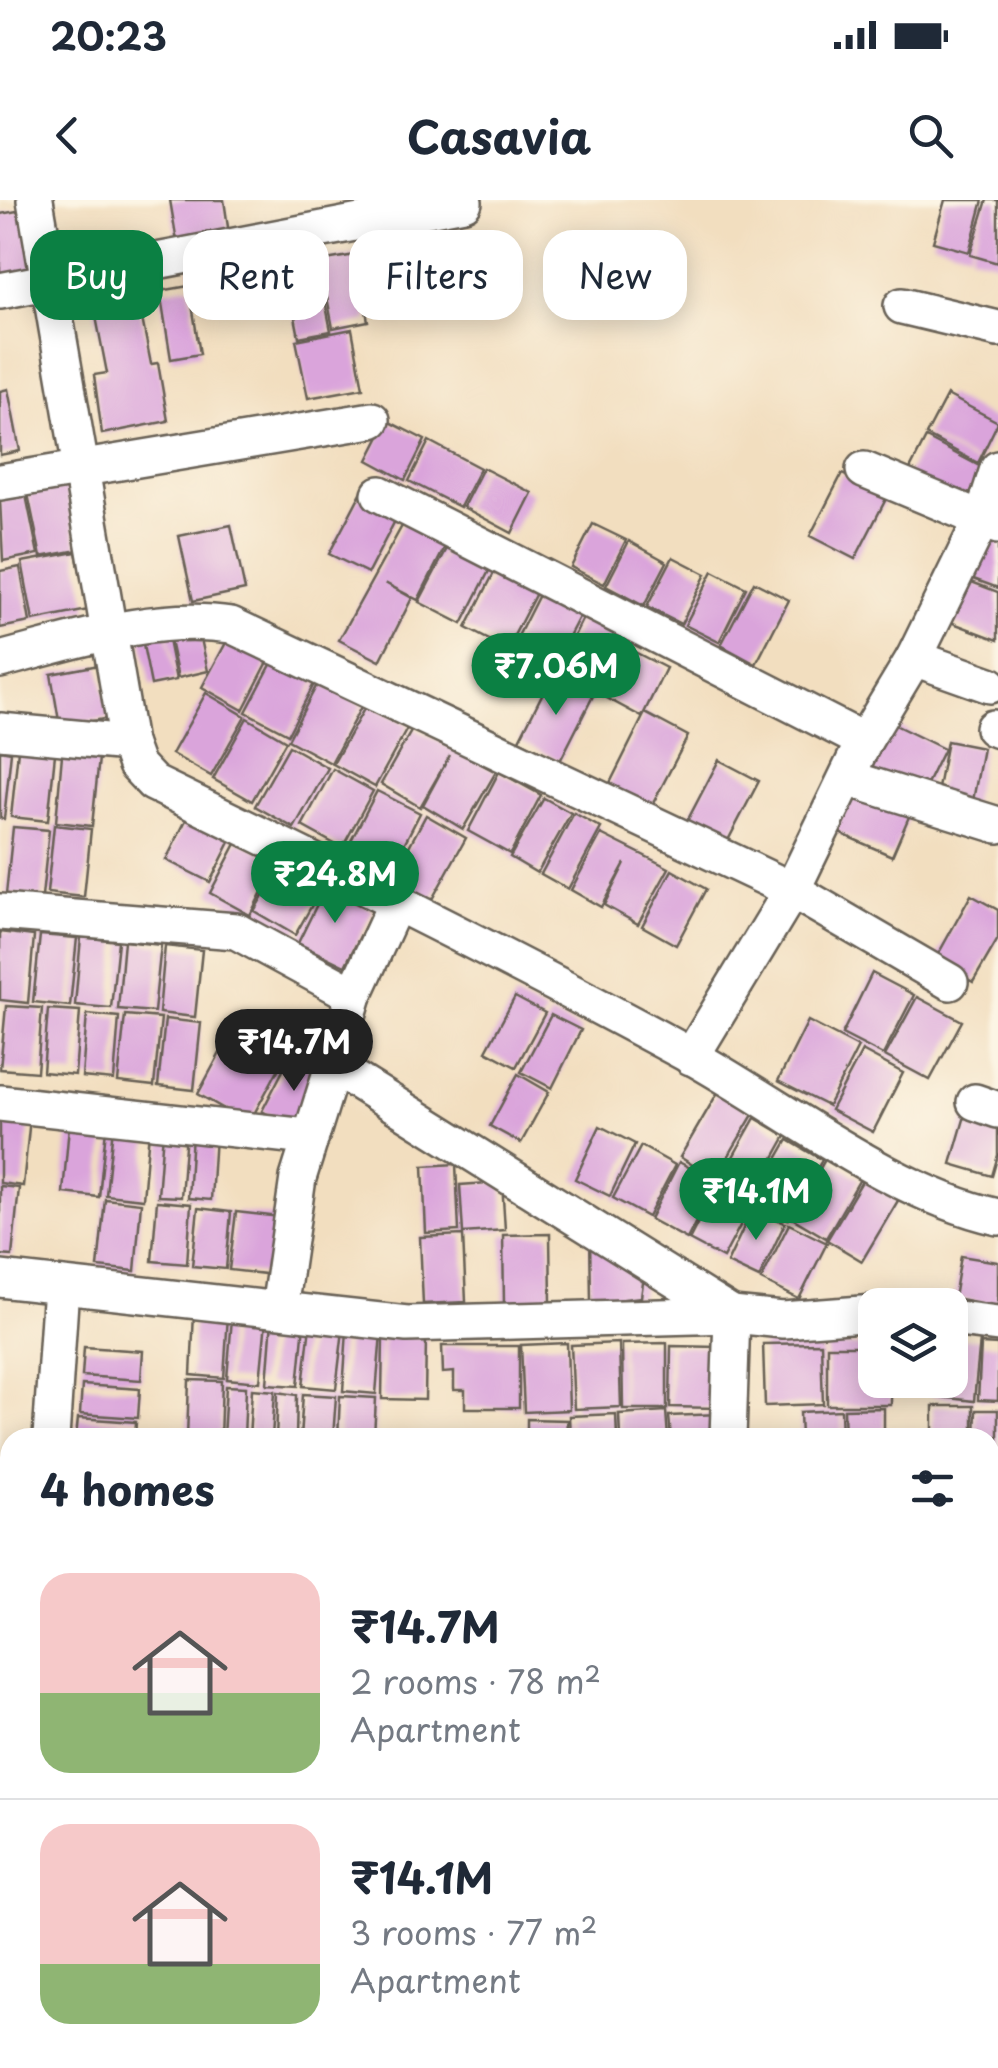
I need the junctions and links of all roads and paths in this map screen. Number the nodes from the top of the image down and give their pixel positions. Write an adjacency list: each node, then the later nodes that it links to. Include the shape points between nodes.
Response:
1 (35, 200): 3 (street)
2 (464, 202): 4 (street)
3 (40, 230)
4 (163, 261)
5 (30, 286): 6 (street)
6 (0, 291)
7 (902, 306): 9 (street)
8 (55, 320): 11 (street)
9 (998, 328)
10 (372, 420): 11 (street)
11 (81, 467): 14 (street); 17 (street)
12 (864, 470): 16 (street)
13 (998, 470): 16 (street)
14 (0, 482)
15 (380, 494): 22 (street)
16 (990, 523): 18 (street)
17 (110, 632): 19 (street); 23 (street); 26 (street, via 196,620 231,625)
18 (914, 658): 20 (street); 22 (street)
19 (0, 660)
20 (990, 684)
21 (0, 731): 23 (street)
22 (864, 741): 24 (street)
23 (128, 743): 27 (street, via 153,783)
24 (847, 778): 25 (street); 26 (street)
25 (998, 825)
26 (792, 890): 29 (street); 31 (street)
27 (397, 901): 30 (street); 31 (street)
28 (0, 912): 30 (street, via 236,931)
29 (950, 982)
30 (354, 995): 32 (street)
31 (691, 1056): 35 (street, via 908,1183)
32 (333, 1066): 34 (street); 40 (street)
33 (0, 1102): 34 (street)
34 (307, 1137): 38 (street)
35 (998, 1217)
36 (0, 1279): 37 (street)
37 (60, 1286): 38 (street); 43 (street)
38 (279, 1309): 40 (street, via 408,1324)
39 (858, 1314): 40 (street)
40 (732, 1316): 44 (street)
41 (968, 1320): 42 (street)
42 (998, 1324)
43 (52, 1428)
44 (728, 1428)

